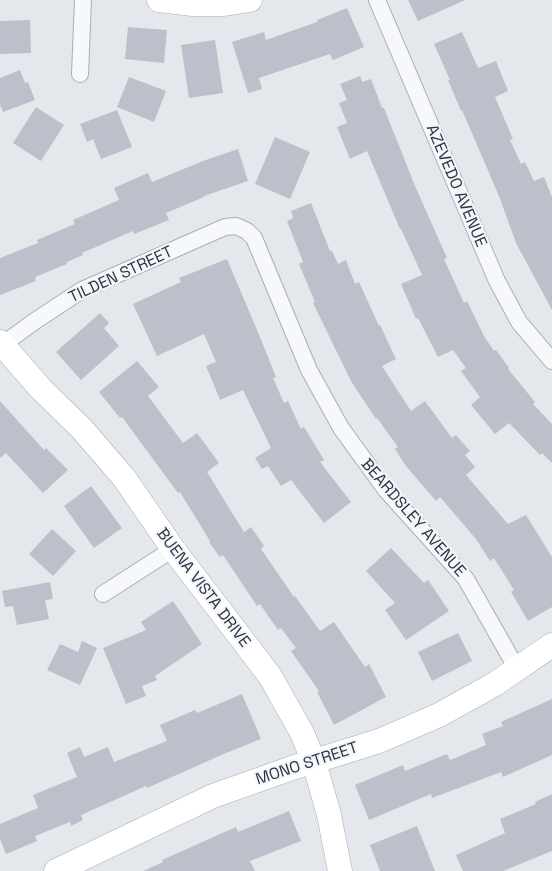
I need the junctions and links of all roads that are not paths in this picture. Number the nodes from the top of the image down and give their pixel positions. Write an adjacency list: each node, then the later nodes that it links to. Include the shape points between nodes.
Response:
1 (83, 0): 5 (street)
2 (159, 0): 3 (street, via 224,4)
3 (250, 0)
4 (377, 0): 8 (street, AZEVEDO AVENUE, via 497,281 519,322)
5 (80, 74)
6 (247, 231): 7 (street, TILDEN STREET, via 236,226 225,228 82,290); 12 (street, BEARDSLEY AVENUE, via 254,238 309,370 341,428 386,490 466,579)
7 (1, 344): 9 (street, BUENA VISTA DRIVE, via 125,479)
8 (552, 362)
9 (172, 550): 10 (street); 13 (street, BUENA VISTA DRIVE, via 270,676 302,733)
10 (103, 594)
11 (552, 645): 12 (street, MONO STREET)
12 (517, 669): 13 (street, MONO STREET, via 433,718)
13 (314, 762): 14 (street, MONO STREET, via 213,796); 15 (street, BUENA VISTA DRIVE, via 329,814)
14 (56, 871)
15 (340, 871)

